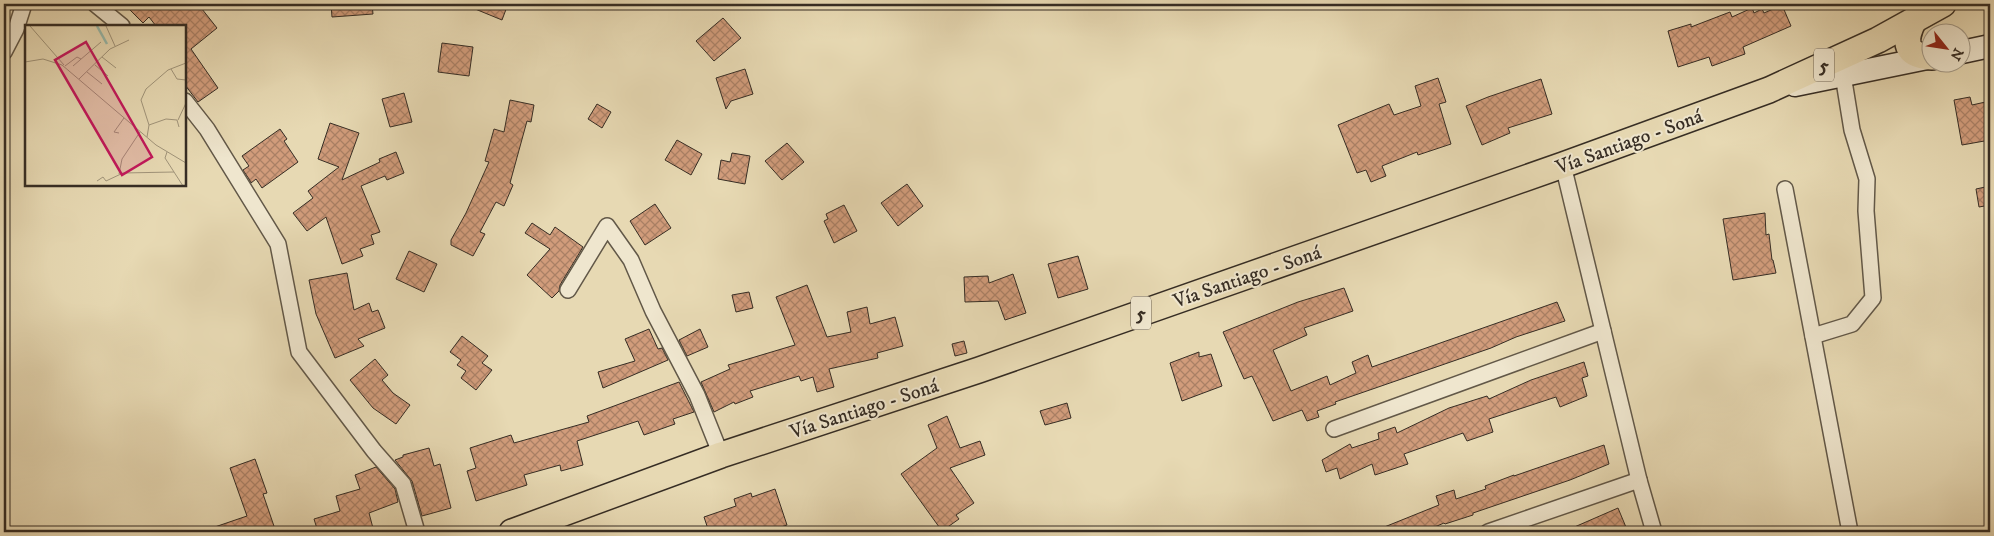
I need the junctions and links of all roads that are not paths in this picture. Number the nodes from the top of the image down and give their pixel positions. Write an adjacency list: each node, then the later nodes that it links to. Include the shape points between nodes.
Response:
1 (24, 4): 9 (street)
2 (95, 4): 5 (street)
3 (1943, 4): 4 (main road, Vía Santiago - Soná / 5)
4 (1914, 20): 6 (main road, Vía Santiago - Soná / 5); 10 (main road, via 1909,30 1909,48 1912,53)
5 (121, 25)
6 (1878, 40): 12 (main road, via 1883,58); 14 (main road, Vía Santiago - Soná / 5)
7 (1990, 46): 8 (main road)
8 (1972, 50)
9 (4, 52)
10 (1922, 56)
11 (1922, 59): 12 (main road)
12 (1894, 64): 13 (main road)
13 (1843, 75): 14 (main road); 20 (street, via 1852,130 1867,179 1872,298 1852,324)
14 (1769, 90): 16 (main road, Vía Santiago - Soná / 5)
15 (186, 102): 24 (street, via 207,129 278,244 299,352 403,484)
16 (1563, 165): 19 (street); 22 (main road, Vía Santiago - Soná / 5, via 979,370)
17 (1785, 189): 20 (street)
18 (568, 290): 22 (street, via 607,226 631,260 653,312 697,395)
19 (1603, 330): 21 (street); 23 (street)
20 (1813, 336): 28 (street)
21 (1334, 429)
22 (721, 455): 25 (main road, Vía Santiago - Soná / 5)
23 (1639, 480): 26 (street); 27 (street)
24 (417, 532)
25 (512, 532)
26 (1488, 532)
27 (1654, 532)
28 (1850, 532)

